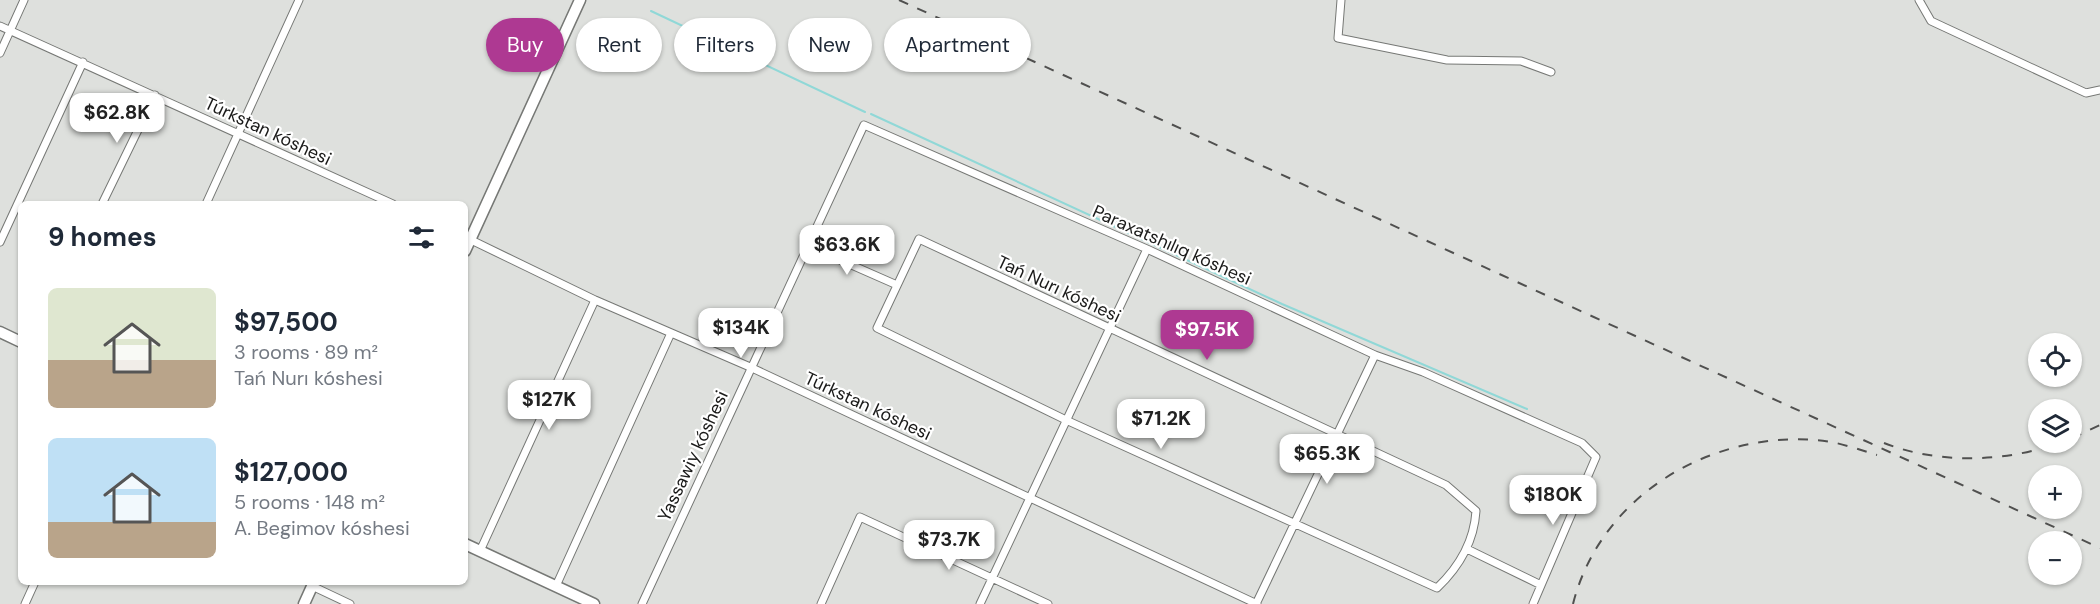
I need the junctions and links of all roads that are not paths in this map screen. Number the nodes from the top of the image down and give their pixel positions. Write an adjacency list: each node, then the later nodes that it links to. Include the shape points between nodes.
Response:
1 (24, 0): 7 (street)
2 (299, 0): 14 (street)
3 (580, 0): 20 (street)
4 (1341, 0): 10 (street, via 1338,38 1447,60 1521,61)
5 (1919, 0): 11 (street, via 1931,21 2085,93)
6 (0, 26): 7 (street, Túrkstan kóshesi)
7 (10, 31): 8 (street); 9 (street, Túrkstan kóshesi)
8 (0, 53)
9 (82, 62): 12 (street, Túrkstan kóshesi); 15 (street)
10 (1551, 72)
11 (2100, 90)
12 (155, 95): 14 (street, Túrkstan kóshesi); 16 (street)
13 (864, 124): 22 (street, Yassawiy kóshesi); 23 (street, Paraxatshılıq kóshesi)
14 (238, 134): 17 (street); 18 (street, Túrkstan kóshesi)
15 (19, 201)
16 (103, 201)
17 (207, 201)
18 (386, 201)
19 (18, 202): 21 (street)
20 (468, 238): 25 (street, Túrkstan kóshesi)
21 (0, 242)
22 (806, 245): 24 (street); 31 (street, Yassawiy kóshesi)
23 (1147, 249): 26 (street); 30 (street, Paraxatshılıq kóshesi)
24 (897, 285): 26 (street, Tań Nurı kóshesi, via 919,239); 32 (street, via 877,328)
25 (595, 300): 28 (street, Túrkstan kóshesi); 38 (street)
26 (1108, 329): 32 (street); 33 (street, Tań Nurı kóshesi)
27 (0, 332): 29 (street)
28 (671, 333): 31 (street, Túrkstan kóshesi); 44 (street)
29 (18, 341)
30 (1375, 355): 33 (street); 43 (street, Paraxatshılıq kóshesi, via 1423,372 1582,443 1596,457)
31 (750, 367): 34 (street, Túrkstan kóshesi); 49 (street, Yassawiy kóshesi)
32 (1066, 420): 34 (street); 35 (street)
33 (1337, 435): 35 (street); 37 (street, Tań Nurı kóshesi, via 1446,485 1476,511)
34 (1029, 499): 39 (street); 53 (street, Túrkstan kóshesi)
35 (1295, 524): 37 (street, via 1437,588); 53 (street)
36 (468, 545): 38 (street)
37 (1467, 549): 43 (street)
38 (480, 551): 44 (street)
39 (992, 578): 50 (street, via 860,517); 51 (street); 52 (street)
40 (34, 585): 45 (street)
41 (313, 585): 46 (street)
42 (315, 585): 47 (street)
43 (1542, 585): 54 (street)
44 (556, 586): 48 (street)
45 (25, 604)
46 (304, 604)
47 (350, 604)
48 (594, 604)
49 (642, 604)
50 (821, 604)
51 (980, 604)
52 (1048, 604)
53 (1256, 604)
54 (1533, 604)

